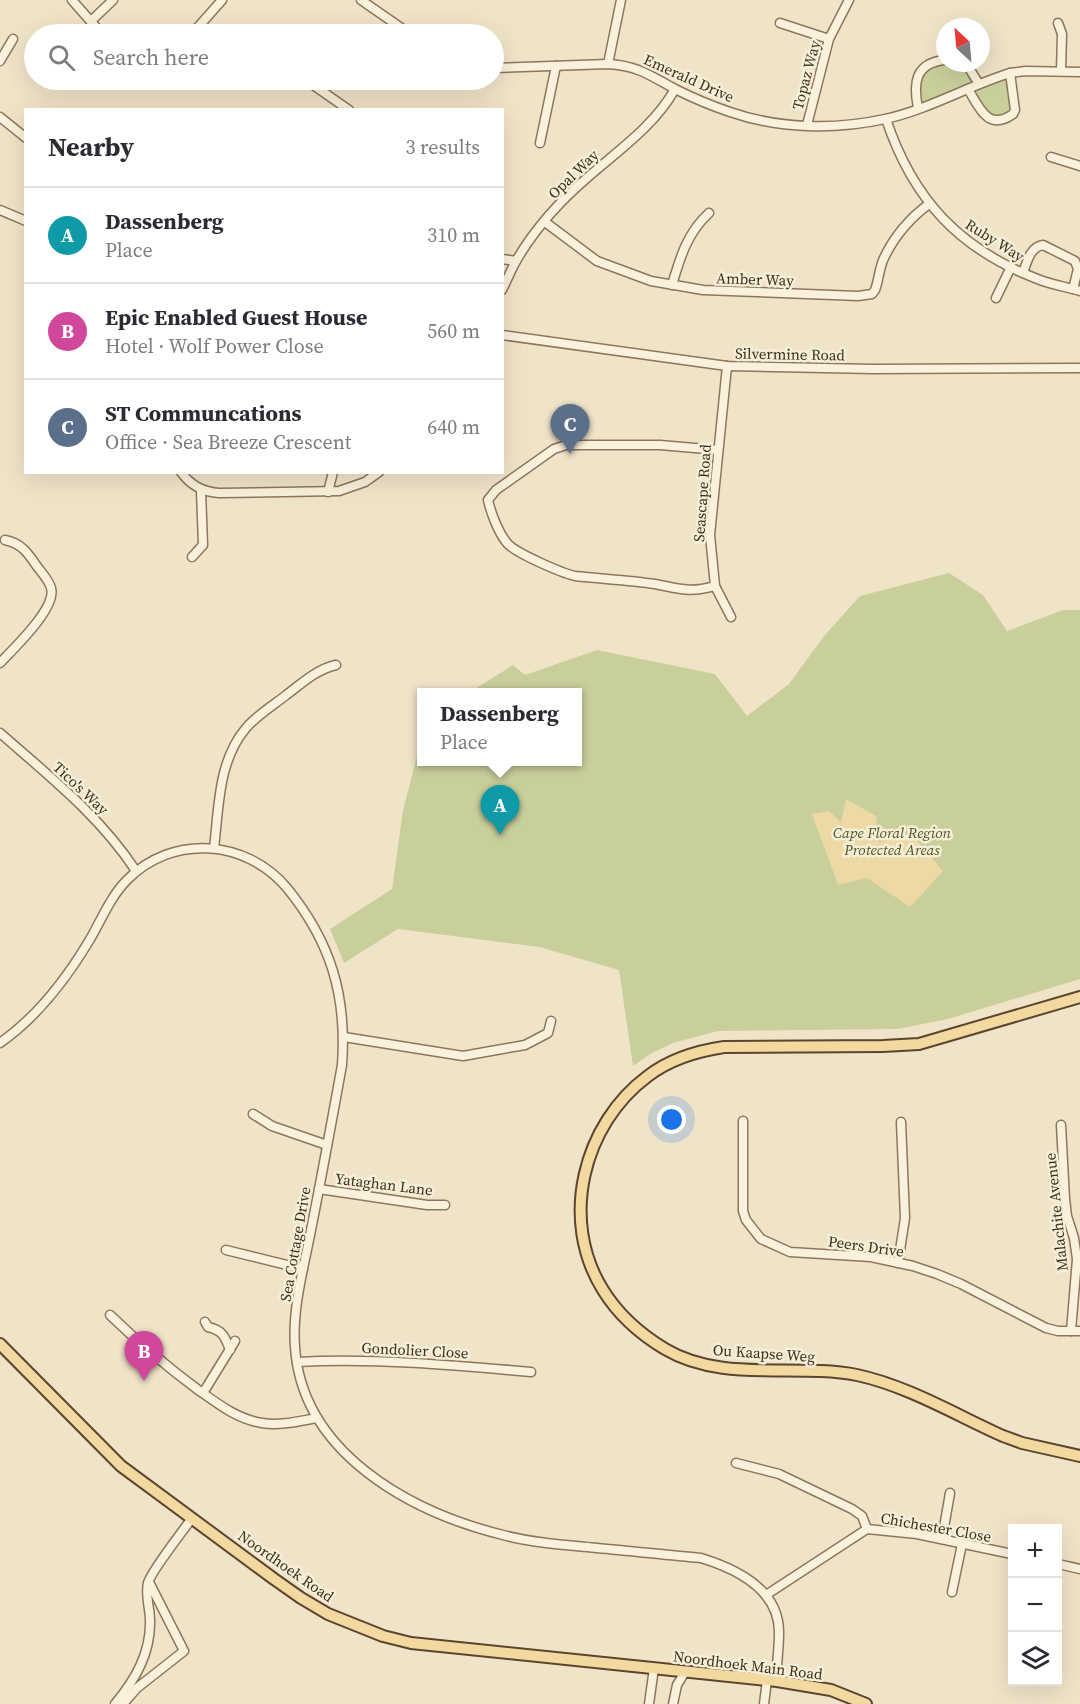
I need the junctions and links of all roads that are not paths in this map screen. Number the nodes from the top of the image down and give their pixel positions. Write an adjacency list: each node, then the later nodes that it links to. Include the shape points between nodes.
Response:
1 (72, 0): 7 (street)
2 (113, 0): 7 (street)
3 (222, 0): 11 (street)
4 (361, 0): 12 (street)
5 (621, 0): 17 (street)
6 (849, 0): 14 (street, Topaz Way)
7 (91, 21): 10 (street)
8 (780, 23): 14 (street)
9 (1058, 23): 20 (street, via 1062,34)
10 (94, 24)
11 (201, 24)
12 (396, 24)
13 (13, 39): 15 (street)
14 (829, 39): 32 (street, Topaz Way)
15 (0, 61)
16 (936, 63): 29 (street, via 919,75 914,90)
17 (608, 64): 18 (street, Emerald Drive); 25 (street, Emerald Drive, via 635,68)
18 (556, 66): 19 (street, Emerald Drive); 34 (street)
19 (504, 68)
20 (1061, 71): 22 (street, Emerald Drive); 23 (street, Emerald Drive)
21 (972, 72): 24 (street)
22 (1080, 72)
23 (1010, 73): 24 (street, Emerald Drive); 26 (street, via 1015,106 1013,114 1002,120 986,116)
24 (979, 84): 26 (street, Emerald Drive)
25 (675, 89): 32 (street, Emerald Drive, via 739,114); 41 (street, Opal Way, via 651,122 585,179)
26 (968, 89): 29 (street, Emerald Drive)
27 (320, 90): 28 (street)
28 (346, 108)
29 (918, 108): 31 (street, Emerald Drive)
30 (0, 117): 33 (street)
31 (886, 119): 32 (street, Emerald Drive); 37 (street, Ruby Way, via 896,146)
32 (807, 125)
33 (24, 136)
34 (540, 143)
35 (1051, 157): 36 (street)
36 (1080, 166)
37 (929, 204): 44 (street, Ruby Way, via 968,243); 46 (street, Amber Way, via 898,234 872,294 726,291)
38 (0, 210): 40 (street)
39 (709, 213): 46 (street, via 688,239)
40 (24, 220)
41 (545, 222): 43 (street, Opal Way); 46 (street, Amber Way, via 597,261)
42 (504, 259): 43 (street)
43 (516, 261): 47 (street, Opal Way)
44 (1011, 267): 45 (street, Ruby Way); 49 (street)
45 (1023, 273): 48 (street, Ruby Way); 48 (street, via 1032,251 1043,245 1075,261)
46 (672, 285)
47 (504, 286)
48 (1077, 290)
49 (996, 298)
50 (504, 334): 51 (street, Silvermine Road)
51 (727, 366): 52 (street, Silvermine Road); 53 (street, Seascape Road)
52 (1080, 368)
53 (718, 450): 61 (street, Seascape Road, via 710,535); 61 (street, via 660,445 561,446 496,490 488,500 510,547 563,573 685,591)
54 (182, 474): 57 (street)
55 (332, 474): 58 (street)
56 (376, 474): 58 (street, via 355,486)
57 (201, 491): 58 (street); 60 (street, via 203,545)
58 (328, 492)
59 (8, 540): 63 (street, via 26,550 52,594 42,616)
60 (192, 557)
61 (716, 586): 62 (street, Seascape Road)
62 (731, 618)
63 (0, 663)
64 (336, 665): 66 (street, via 322,669 297,686 241,735 225,765)
65 (0, 733): 67 (street, Tico's Way, via 89,811)
66 (214, 848): 67 (street, Sea Cottage Drive, via 196,847 164,854); 70 (street, Sea Cottage Drive, via 233,851 257,862 283,883 304,912 319,934 334,973)
67 (136, 871): 71 (street, Sea Cottage Drive, via 118,890 77,961 50,997)
68 (1080, 997): 92 (main road, Ou Kaapse Weg, via 919,1044 724,1047 679,1059 632,1088 606,1120 586,1165 581,1228 602,1289 633,1326 668,1351 725,1368 831,1372 872,1379 1003,1436)
69 (551, 1021): 70 (street, via 548,1033 536,1041 463,1056)
70 (344, 1037): 76 (street, Sea Cottage Drive)
71 (0, 1044)
72 (253, 1114): 76 (street, via 272,1126)
73 (743, 1121): 80 (street, Peers Drive, via 742,1211 761,1239 790,1251)
74 (901, 1122): 80 (street, via 905,1218)
75 (1061, 1125): 84 (street, Malachite Avenue, via 1066,1208 1077,1259)
76 (327, 1145): 77 (street, Sea Cottage Drive)
77 (319, 1189): 78 (street, Yataghan Lane); 81 (street, Sea Cottage Drive)
78 (445, 1205)
79 (226, 1250): 81 (street)
80 (898, 1263): 84 (street, Peers Drive, via 937,1274 1046,1328)
81 (303, 1269): 88 (street, Sea Cottage Drive, via 295,1329)
82 (110, 1315): 90 (street, via 144,1349)
83 (205, 1322): 87 (street, via 224,1334)
84 (1075, 1331)
85 (235, 1341): 87 (street)
86 (0, 1344): 95 (main road, Noordhoek Road, via 121,1466)
87 (230, 1350): 90 (street)
88 (297, 1362): 89 (street, Gondolier Close, via 426,1363); 91 (street, Sea Cottage Drive)
89 (531, 1372)
90 (203, 1393): 91 (street, via 239,1417 262,1423)
91 (317, 1418): 104 (street, Sea Cottage Drive, via 337,1446 362,1469 414,1502 460,1521 538,1542 701,1558 743,1575)
92 (1080, 1456)
93 (736, 1463): 96 (street, via 785,1477 852,1509 862,1516)
94 (950, 1494): 97 (street)
95 (192, 1518): 102 (street); 105 (main road, Noordhoek Road, via 301,1598 383,1636 411,1643)
96 (867, 1528): 97 (street, Chichester Close); 104 (street, Chichester Close)
97 (942, 1539): 98 (street, Chichester Close)
98 (962, 1544): 99 (street, Chichester Close); 103 (street)
99 (1008, 1553)
100 (1062, 1565): 101 (street)
101 (1080, 1569)
102 (148, 1581): 108 (street, via 148,1641); 108 (street, via 184,1651)
103 (952, 1592)
104 (766, 1595): 107 (street, Sea Cottage Drive, via 780,1633)
105 (657, 1668): 106 (main road, Noordhoek Main Road); 111 (street); 112 (street)
106 (685, 1672): 107 (main road, Noordhoek Main Road); 113 (street)
107 (772, 1680): 114 (street, Sea Cottage Drive); 115 (main road, Noordhoek Main Road, via 831,1690)
108 (134, 1685): 109 (street); 110 (street)
109 (116, 1704)
110 (123, 1704)
111 (649, 1704)
112 (654, 1704)
113 (673, 1704)
114 (764, 1704)
115 (866, 1704)

